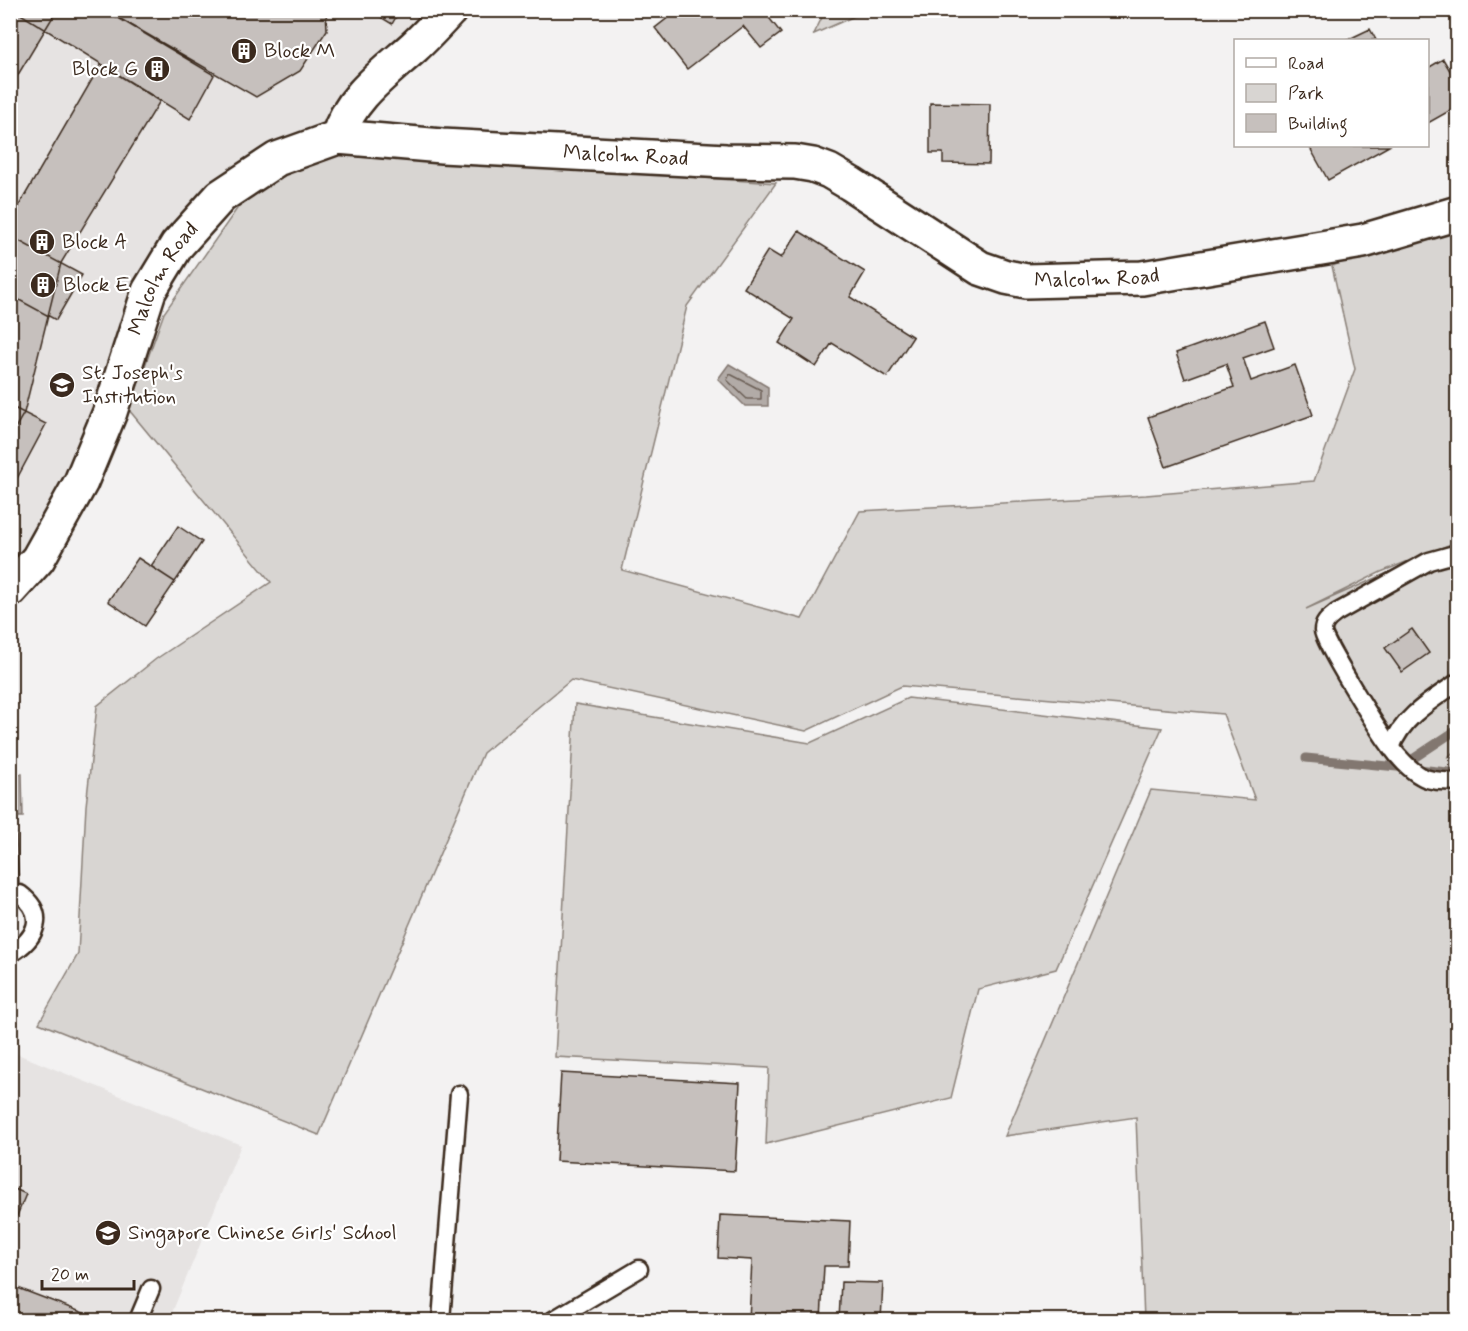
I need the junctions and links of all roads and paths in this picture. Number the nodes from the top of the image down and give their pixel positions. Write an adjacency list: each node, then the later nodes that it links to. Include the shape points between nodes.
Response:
1 (450, 10): 2 (street, via 371,84 343,121)
2 (338, 137): 3 (street, Malcolm Road, via 813,165 851,184 980,268 1026,281 1142,278 1363,241); 5 (street, Malcolm Road, via 277,159 221,196 177,245 149,291 110,412 81,482 38,559)
3 (1458, 213)
4 (1458, 553): 7 (lane, via 1429,561 1325,622 1327,644)
5 (10, 590)
6 (1458, 682): 7 (lane, via 1407,720)
7 (1392, 749): 8 (lane, via 1422,777)
8 (1458, 782)
9 (20, 894): 10 (lane, via 36,912 35,929 26,945)
10 (10, 954)
11 (459, 1094): 15 (lane)
12 (639, 1269): 16 (lane)
13 (151, 1289): 14 (lane)
14 (138, 1320)
15 (441, 1320)
16 (553, 1320)

